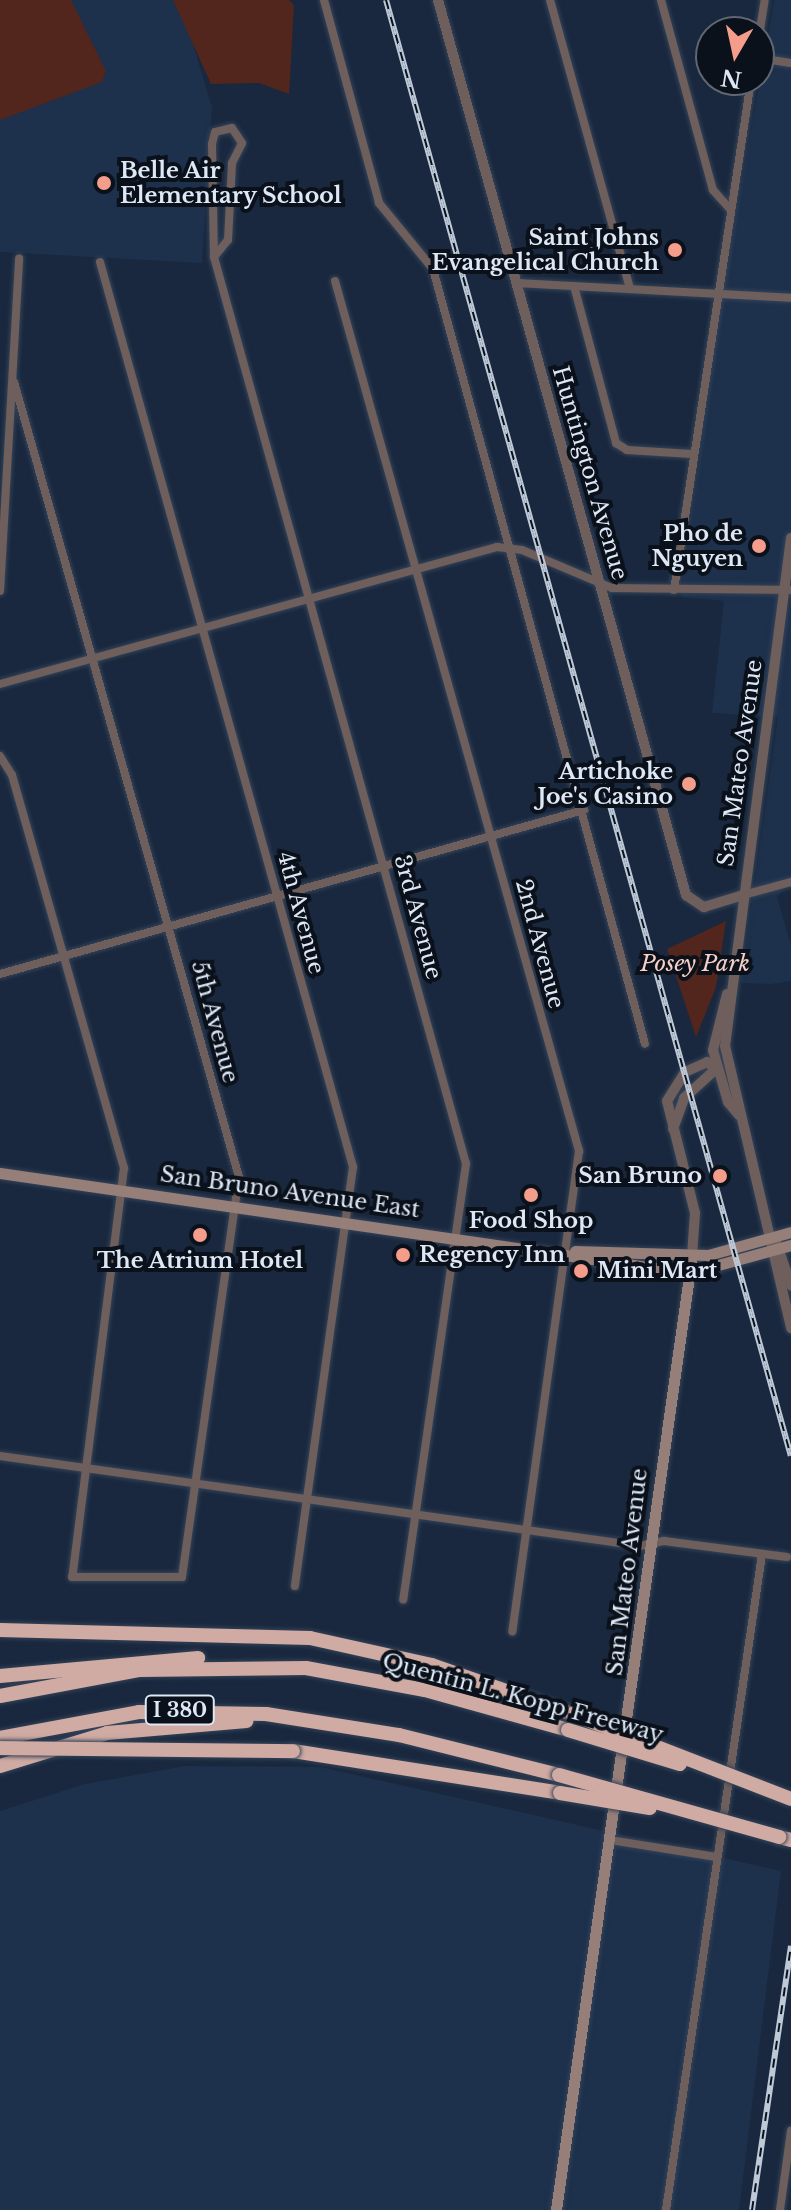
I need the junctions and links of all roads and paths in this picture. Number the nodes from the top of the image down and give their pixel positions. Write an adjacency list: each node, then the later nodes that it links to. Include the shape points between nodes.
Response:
1 (324, 0): 19 (street, via 379,203 433,269)
2 (438, 0): 11 (street, Huntington Avenue)
3 (550, 0): 13 (street)
4 (661, 0): 6 (street, via 713,190)
5 (748, 96): 6 (street)
6 (730, 209): 14 (street)
7 (214, 257): 7 (street, 3rd Avenue, via 228,240 232,163 242,143 232,128 215,132 212,144); 25 (street, 3rd Avenue)
8 (19, 259): 16 (street)
9 (100, 262): 26 (street, 4th Avenue)
10 (335, 281): 20 (street, 2nd Avenue)
11 (516, 283): 12 (street); 21 (street, Huntington Avenue)
12 (574, 286): 13 (street); 17 (street, via 616,443 627,450)
13 (630, 289): 14 (street)
14 (717, 294): 15 (street); 17 (street)
15 (791, 298)
16 (14, 382): 23 (street); 27 (street, 5th Avenue)
17 (692, 454): 22 (street)
18 (791, 538): 24 (street, San Mateo Avenue)
19 (509, 547): 20 (street); 21 (street); 30 (street)
20 (415, 568): 25 (street); 31 (street, 2nd Avenue)
21 (600, 583): 22 (street); 34 (street, Huntington Avenue, via 686,895 704,907)
22 (674, 590): 24 (street)
23 (0, 591)
24 (787, 592): 34 (street, San Mateo Avenue)
25 (312, 597): 26 (street); 32 (street, 3rd Avenue)
26 (204, 628): 27 (street); 35 (street, 4th Avenue)
27 (97, 658): 28 (street); 36 (street, 5th Avenue)
28 (0, 684)
29 (0, 756): 37 (street, via 12,775)
30 (584, 810): 31 (street); 40 (street)
31 (491, 836): 32 (street); 53 (street, 2nd Avenue, via 579,1151)
32 (385, 866): 35 (street); 50 (street, 3rd Avenue, via 466,1164)
33 (790, 884): 34 (street)
34 (743, 895): 39 (street, San Mateo Avenue)
35 (277, 896): 36 (street); 48 (street, 4th Avenue, via 353,1167)
36 (171, 926): 37 (street); 47 (street, 5th Avenue, via 239,1177)
37 (64, 956): 38 (street); 46 (street)
38 (0, 974)
39 (727, 994): 41 (street, San Mateo Avenue); 42 (street, San Mateo Avenue, via 719,1003)
40 (645, 1044)
41 (730, 1064): 42 (street, San Mateo Avenue); 43 (street)
42 (716, 1066): 43 (street); 44 (street, San Mateo Avenue, via 684,1098); 44 (street, San Mateo Avenue, via 707,1062 675,1081 666,1106)
43 (739, 1115): 51 (street)
44 (673, 1131): 54 (street, San Mateo Avenue, via 695,1213)
45 (3, 1172): 46 (main road, San Bruno Avenue East)
46 (124, 1189): 47 (main road, San Bruno Avenue East); 59 (street)
47 (235, 1205): 48 (main road, San Bruno Avenue East); 60 (street, 5th Avenue)
48 (344, 1220): 50 (main road, San Bruno Avenue East); 61 (street, 4th Avenue)
49 (791, 1232): 51 (main road, San Bruno Avenue East)
50 (456, 1236): 53 (main road, San Bruno Avenue East); 62 (street, 3rd Avenue)
51 (772, 1238): 52 (street); 54 (main road, San Bruno Avenue East)
52 (780, 1249): 55 (main road); 56 (street); 57 (street)
53 (566, 1252): 54 (main road, San Bruno Avenue East); 55 (main road, San Bruno Avenue East); 63 (street, 2nd Avenue)
54 (692, 1256): 55 (main road, San Mateo Avenue)
55 (689, 1273): 64 (main road, San Mateo Avenue)
56 (791, 1285)
57 (791, 1328)
58 (0, 1456): 59 (street)
59 (87, 1468): 60 (street); 60 (street, 5th Avenue, via 72,1577 182,1577)
60 (195, 1483): 61 (street)
61 (307, 1499): 62 (street); 67 (street, 4th Avenue)
62 (417, 1515): 63 (street); 68 (street, 3rd Avenue)
63 (525, 1529): 64 (street); 70 (street, 2nd Avenue)
64 (648, 1544): 65 (street); 80 (main road, San Mateo Avenue)
65 (762, 1554): 66 (street); 81 (street)
66 (787, 1557)
67 (295, 1586)
68 (403, 1599)
69 (0, 1630): 78 (highway, bridge, via 310,1638 418,1661)
70 (512, 1631)
71 (306, 1668): 72 (highway, via 176,1657); 73 (highway, Quentin L. Kopp Freeway / I 380, via 139,1670); 78 (highway, Quentin L. Kopp Freeway / I 380, bridge, via 425,1690)
72 (0, 1676)
73 (0, 1696)
74 (361, 1728): 75 (highway, I 380, via 172,1710); 77 (highway, via 172,1724 73,1740); 79 (highway, I 380, bridge, via 559,1775)
75 (0, 1738)
76 (0, 1748): 79 (highway, bridge, via 293,1751 560,1793)
77 (0, 1766)
78 (791, 1799)
79 (785, 1838)
80 (610, 1840): 81 (street); 84 (main road, San Mateo Avenue)
81 (716, 1857): 85 (street)
82 (791, 2131): 83 (street)
83 (788, 2173): 86 (street)
84 (556, 2210)
85 (666, 2210)
86 (780, 2210)

